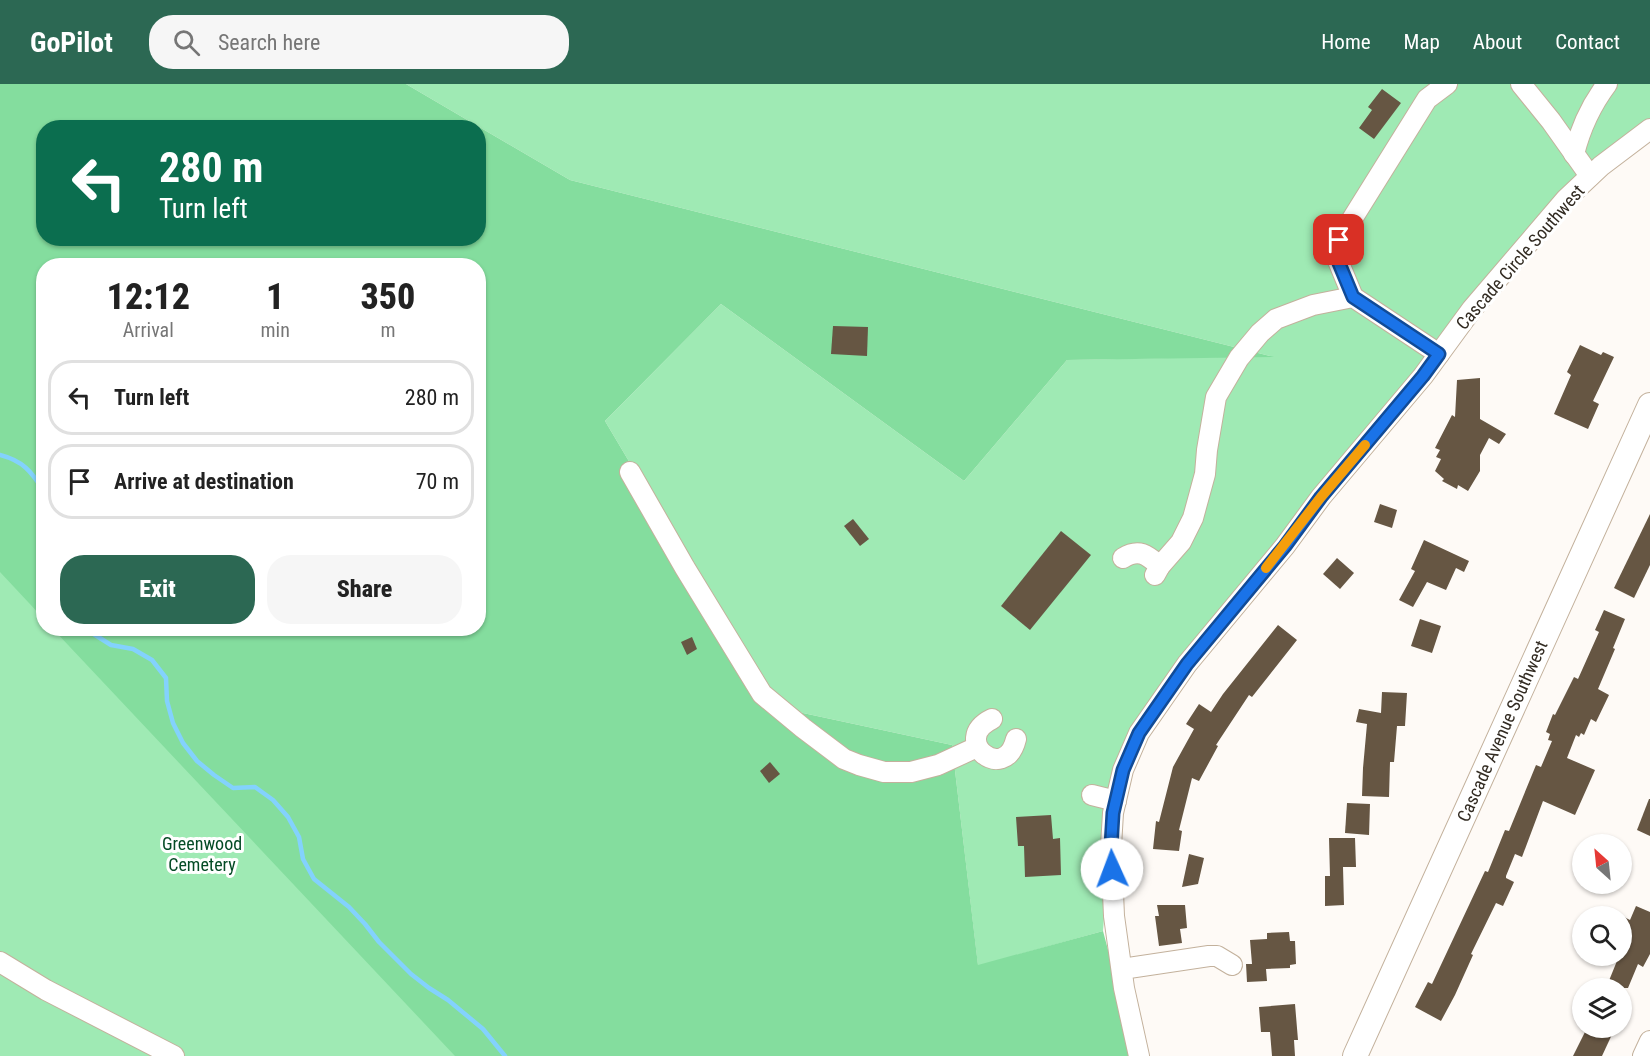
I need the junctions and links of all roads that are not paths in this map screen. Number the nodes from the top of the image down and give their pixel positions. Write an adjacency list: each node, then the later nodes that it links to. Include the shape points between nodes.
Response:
1 (1447, 84): 7 (street, via 1427,99 1339,240 1336,256)
2 (1521, 84): 5 (street)
3 (1607, 84): 5 (street, via 1578,137)
4 (1650, 129): 6 (street, Cascade Circle Southwest)
5 (1574, 154): 6 (street)
6 (1590, 176): 8 (street, Cascade Circle Southwest, via 1472,309)
7 (1353, 297): 8 (street); 11 (street, via 1313,305 1276,319 1260,333 1239,358 1216,397 1205,474 1181,542 1157,571 1145,554 1131,553)
8 (1439, 354): 16 (street, Cascade Circle Southwest, via 1187,664 1139,733 1123,770)
9 (1650, 405): 23 (main road, Cascade Avenue Southwest)
10 (630, 472): 14 (street, via 762,694 803,728 844,759 884,772 920,770)
11 (1123, 558)
12 (992, 719): 14 (street, via 978,730)
13 (1016, 740): 14 (street, via 1014,748 1000,759 982,755)
14 (977, 747)
15 (1092, 795): 16 (street)
16 (1116, 801): 19 (street, Cascade Circle Southwest, via 1104,893 1114,916)
17 (0, 962): 21 (street)
18 (1232, 965): 19 (street, via 1209,956)
19 (1122, 969): 22 (street, Cascade Circle Southwest)
20 (1650, 1041): 24 (street)
21 (174, 1056)
22 (1139, 1056)
23 (1355, 1056)
24 (1643, 1056)

